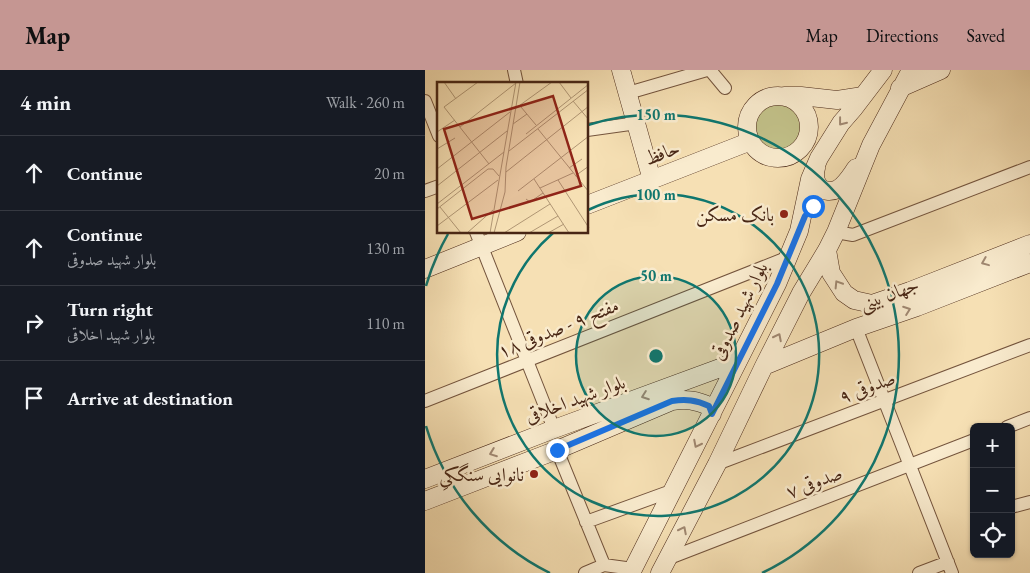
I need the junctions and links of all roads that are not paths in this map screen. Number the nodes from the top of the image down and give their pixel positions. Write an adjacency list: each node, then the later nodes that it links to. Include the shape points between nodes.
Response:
1 (621, 70): 8 (main road)
2 (709, 70): 6 (street); 8 (street)
3 (883, 70): 10 (main road, بلوار شهید صدوقی)
4 (911, 70): 7 (main road)
5 (941, 70): 7 (main road)
6 (725, 88)
7 (900, 88): 16 (main road)
8 (628, 93): 12 (main road)
9 (781, 96): 10 (main road, via 837,100); 15 (main road, via 765,99 752,110 747,126); 15 (main road, via 803,108 809,124 806,140 795,153 779,158 763,154)
10 (863, 96): 17 (main road, بلوار شهید صدوقی, one-way to 17)
11 (425, 101): 14 (street)
12 (637, 123): 13 (street); 19 (main road)
13 (589, 130)
14 (433, 134)
15 (751, 141): 19 (main road, حافظ)
16 (871, 145): 17 (main road, via 847,181 829,191 815,182); 23 (main road)
17 (819, 158): 24 (main road, بلوار شهید صدوقی, via 810,179)
18 (1030, 167): 23 (street, via 853,235)
19 (652, 180): 22 (main road, حافظ)
20 (437, 187): 21 (street)
21 (425, 191)
22 (589, 204)
23 (839, 224): 24 (main road, via 839,209 825,199 813,206); 28 (main road)
24 (799, 231): 29 (main road, بلوار شهید صدوقی)
25 (508, 234): 26 (main road)
26 (479, 240): 31 (main road); 36 (street)
27 (1030, 244): 32 (main road, جهان بینی, one-way to 32)
28 (827, 250): 32 (main road, جهان بینی, one-way to 28, via 854,300 844,293 831,273); 38 (main road, one-way to 28)
29 (789, 257): 36 (street, مفتح ۹ - صدوقی ۱۸); 37 (main road, بلوار شهید صدوقی)
30 (1030, 263): 33 (main road, جهان بینی, one-way to 30)
31 (425, 269)
32 (872, 304): 33 (main road)
33 (878, 321): 34 (main road, جهان بینی)
34 (856, 328): 38 (main road, جهان بینی); 40 (street)
35 (1030, 345): 40 (street, صدوقی ۹)
36 (527, 360): 41 (street, مفتح ۹ - صدوقی ۱۸); 45 (street)
37 (739, 360): 39 (main road, بلوار شهید اخلاقی); 42 (main road, بلوار شهید صدوقی)
38 (764, 366): 48 (main road)
39 (683, 391): 42 (main road, via 709,406); 45 (main road, بلوار شهید اخلاقی, one-way to 45); 47 (main road, بلوار شهید اخلاقی, via 672,401)
40 (885, 400): 48 (street, صدوقی ۹); 49 (street)
41 (425, 401)
42 (712, 414): 51 (main road, بلوار شهید صدوقی, one-way to 51)
43 (1030, 418): 44 (street)
44 (1015, 424)
45 (554, 429): 50 (main road, بلوار شهید اخلاقی, one-way to 50)
46 (970, 442): 49 (street, صدوقی ۷)
47 (557, 450): 52 (main road, بلوار شهید اخلاقی); 55 (street)
48 (717, 464): 57 (main road, one-way to 48)
49 (910, 464): 57 (street, صدوقی ۷); 58 (street)
50 (425, 479)
51 (674, 490): 55 (street); 59 (main road, بلوار شهید صدوقی)
52 (425, 501)
53 (1030, 502): 54 (street)
54 (1015, 506)
55 (587, 522): 56 (street)
56 (604, 565): 59 (street); 60 (street)
57 (664, 566)
58 (950, 567): 61 (street)
59 (632, 571)
60 (585, 573)
61 (919, 573)

